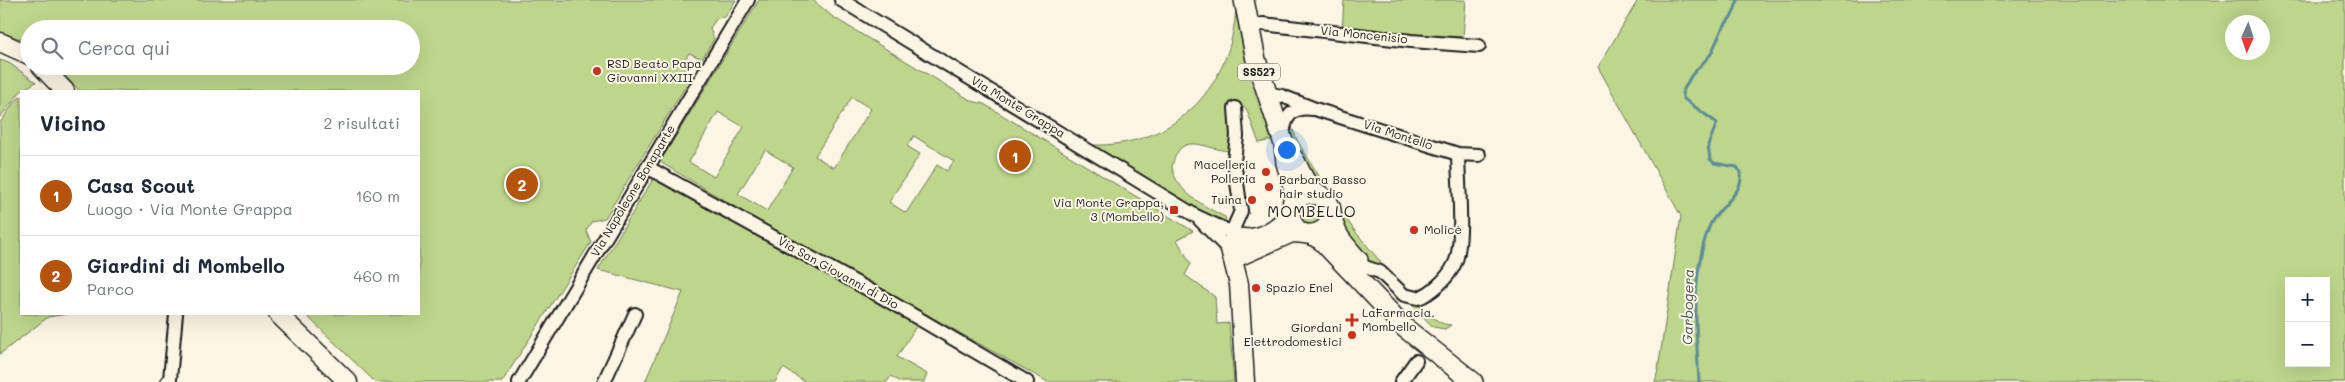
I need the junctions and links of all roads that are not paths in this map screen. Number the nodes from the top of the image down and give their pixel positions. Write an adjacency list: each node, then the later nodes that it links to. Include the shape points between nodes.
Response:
1 (748, 0): 16 (street, Via Napoleone Bonaparte)
2 (841, 0): 19 (street, Via Monte Grappa)
3 (1244, 0): 4 (main road, SS527)
4 (1248, 27): 6 (street, Via Moncenisio, via 1263,24); 10 (main road, SS527)
5 (0, 42): 7 (street)
6 (1479, 46)
7 (20, 52)
8 (50, 75): 9 (street)
9 (64, 90)
10 (1266, 93): 12 (street, Via Montello); 13 (main road, SS527)
11 (1235, 108): 22 (street, via 1237,136 1234,161 1241,210)
12 (1318, 110): 13 (street, Via Montello, via 1305,108 1290,114 1284,122); 14 (street, Via Montello)
13 (1283, 141): 17 (main road, via 1307,183); 18 (main road, via 1294,190)
14 (1458, 154): 15 (street, Via Montello); 24 (street, via 1457,256 1454,266 1421,297 1411,298 1380,272)
15 (1479, 155)
16 (648, 167): 33 (street, Via Napoleone Bonaparte); 35 (street, Via San Giovanni di Dio)
17 (1320, 196): 18 (main road, via 1303,195); 20 (main road, via 1330,204)
18 (1292, 208): 21 (main road, via 1293,224); 22 (street, via 1275,228 1255,237)
19 (1194, 214): 22 (street, Via Monte Grappa); 22 (street, Via Monte Grappa)
20 (1332, 217): 21 (main road, via 1326,229); 24 (main road, via 1334,230 1341,241)
21 (1308, 234): 23 (street, via 1293,233); 29 (main road, via 1321,240 1405,328)
22 (1234, 241): 23 (street, via 1235,256); 25 (street)
23 (1258, 249): 25 (street, via 1246,259)
24 (1365, 267): 29 (main road, via 1419,326)
25 (1239, 284): 36 (street)
26 (635, 314): 34 (street)
27 (176, 315): 31 (street, via 170,379)
28 (279, 315): 32 (street)
29 (1433, 349): 38 (main road)
30 (1416, 361): 37 (street)
31 (166, 382)
32 (348, 382)
33 (519, 382)
34 (604, 382)
35 (1027, 382)
36 (1245, 382)
37 (1401, 382)
38 (1473, 382)

